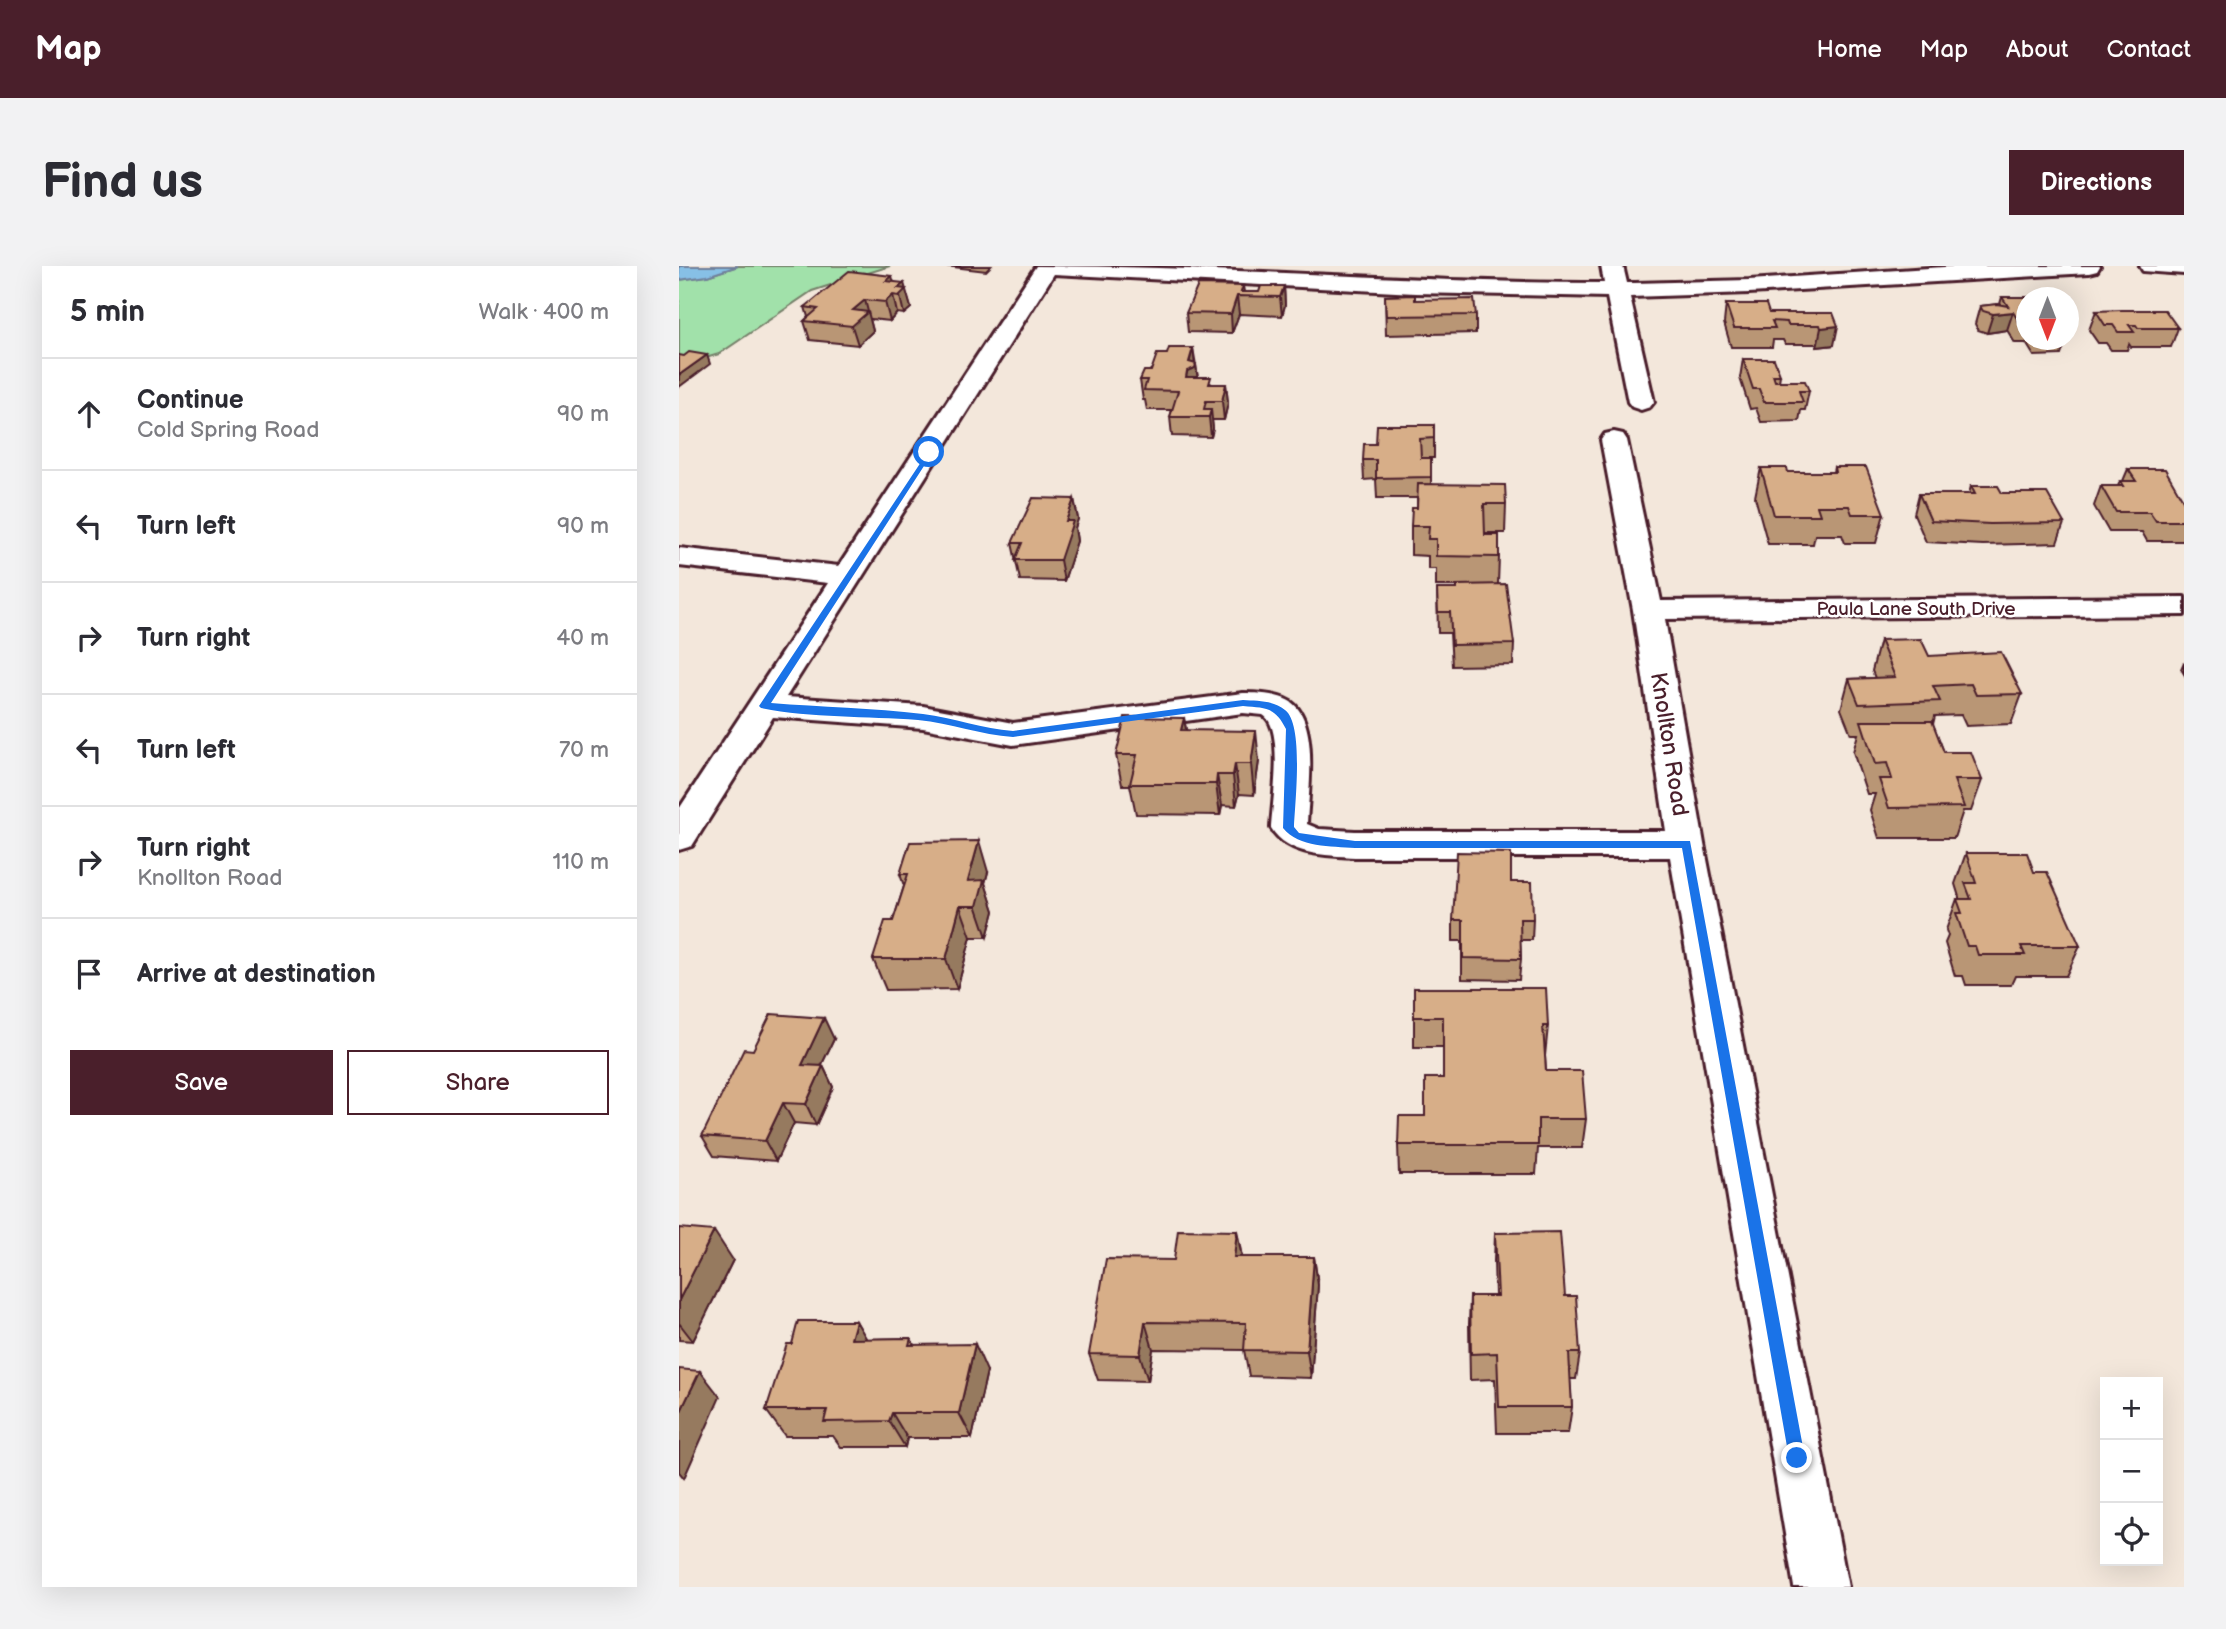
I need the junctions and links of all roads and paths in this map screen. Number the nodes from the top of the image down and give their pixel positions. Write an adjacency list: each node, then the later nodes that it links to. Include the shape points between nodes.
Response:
1 (1048, 266): 7 (street); 11 (street)
2 (1576, 266): 7 (street)
3 (2089, 266): 6 (street, via 1843,282)
4 (2151, 266): 5 (street)
5 (2184, 267)
6 (1614, 278): 7 (street); 8 (street)
7 (1580, 289)
8 (1641, 402)
9 (1614, 440): 13 (street, Knollton Road)
10 (679, 557): 11 (street)
11 (848, 576): 14 (street)
12 (2184, 606): 13 (street, Paula Lane South Drive)
13 (1648, 610): 16 (street, Knollton Road)
14 (764, 706): 15 (street); 16 (street, via 921,717 1013,734 1243,703 1268,705 1283,713 1291,729 1289,828 1308,839 1355,844)
15 (679, 837)
16 (1686, 844): 17 (street, Knollton Road)
17 (1821, 1587)

